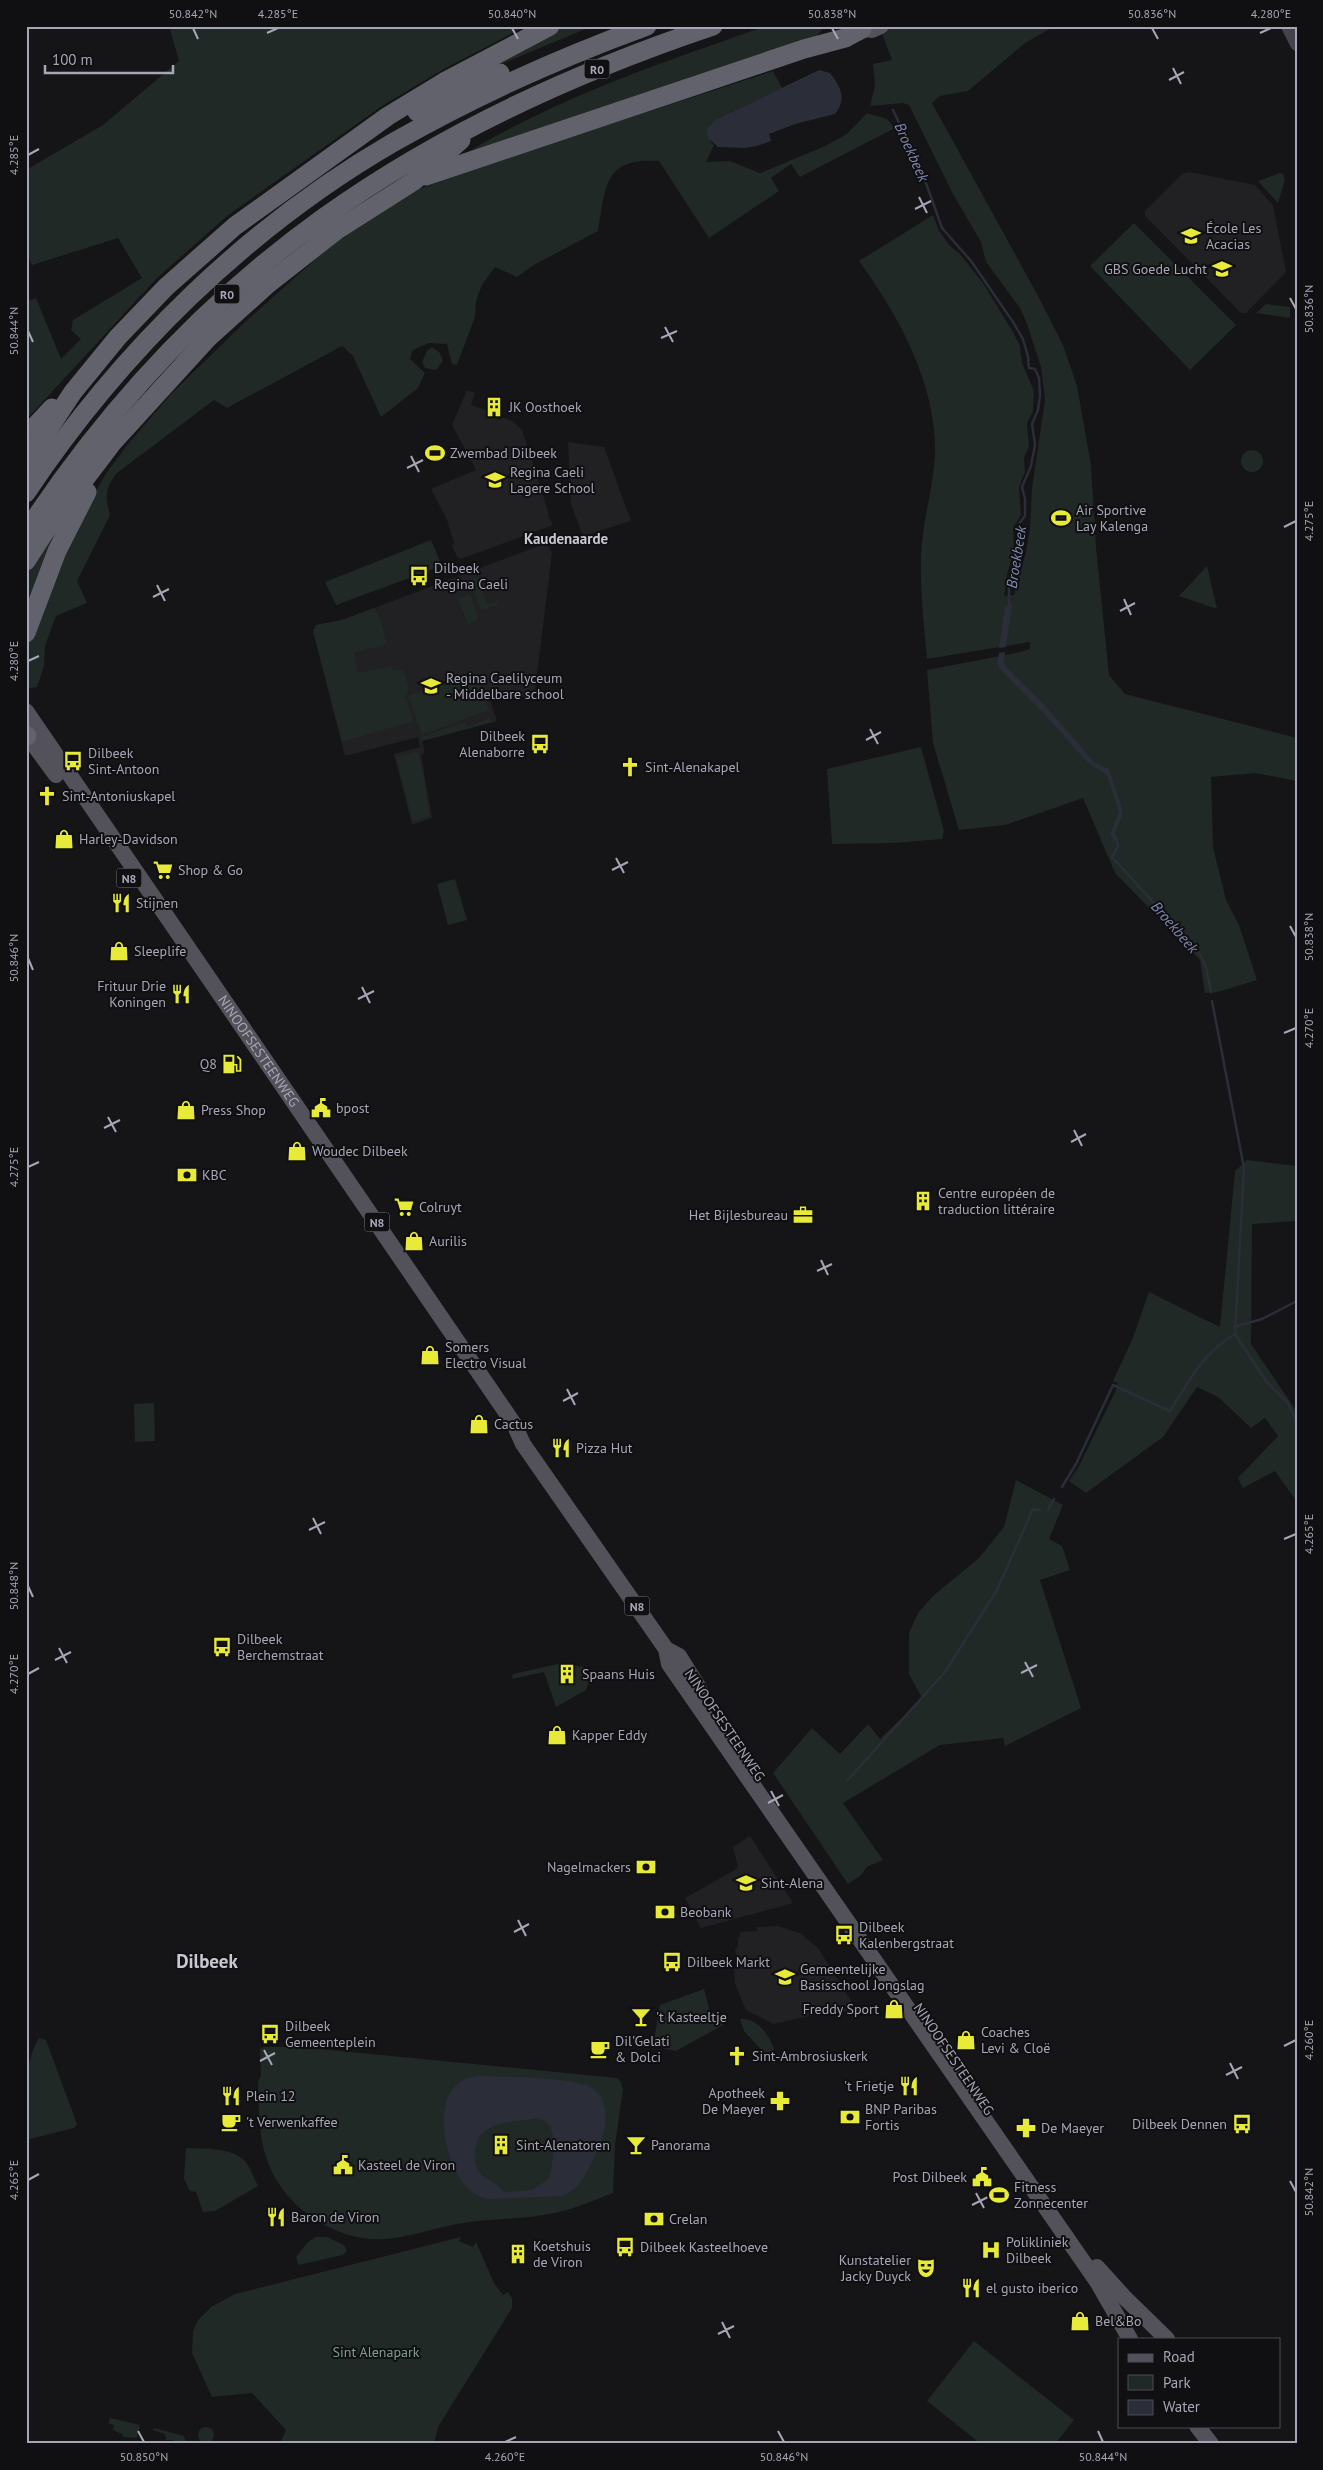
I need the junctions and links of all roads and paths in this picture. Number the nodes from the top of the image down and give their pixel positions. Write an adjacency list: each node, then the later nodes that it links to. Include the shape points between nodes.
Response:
1 (550, 26): 10 (highway, via 444,82 350,141)
2 (647, 26): 7 (highway, R0)
3 (713, 26): 9 (highway, R0, via 574,78)
4 (881, 26): 6 (main road, via 872,30)
5 (1288, 26): 8 (main road)
6 (861, 28): 11 (highway, via 845,38 574,125)
7 (616, 37): 10 (highway, via 597,34 516,66 433,103); 16 (highway, R0, via 474,99 393,143 264,233 134,353 87,408)
8 (1297, 44)
9 (485, 120): 11 (highway); 17 (highway, R0, via 438,143 343,203 229,292 158,361 114,411)
10 (336, 154): 12 (highway, via 235,226 166,287 118,337)
11 (414, 181): 13 (highway, via 338,230 268,284 186,360)
12 (73, 392): 14 (highway, via 55,404); 15 (highway)
13 (126, 428): 18 (highway, via 88,472); 19 (highway, via 77,508 56,551)
14 (26, 436)
15 (26, 462)
16 (26, 493)
17 (26, 532)
18 (26, 561)
19 (26, 633)
20 (26, 711): 22 (main road, NINOOFSESTEENWEG / N8, via 514,1424)
21 (27, 735): 22 (main road, NINOOFSESTEENWEG / N8, via 200,980 506,1429)
22 (523, 1444): 23 (main road, NINOOFSESTEENWEG / N8)
23 (666, 1649): 24 (main road, NINOOFSESTEENWEG / N8, via 669,1664 1098,2283); 25 (main road, NINOOFSESTEENWEG / N8, via 679,1656 1097,2267)
24 (1129, 2338)
25 (1166, 2338)
26 (1199, 2428): 28 (main road)
27 (1209, 2428): 29 (main road)
28 (1211, 2444)
29 (1218, 2444)

